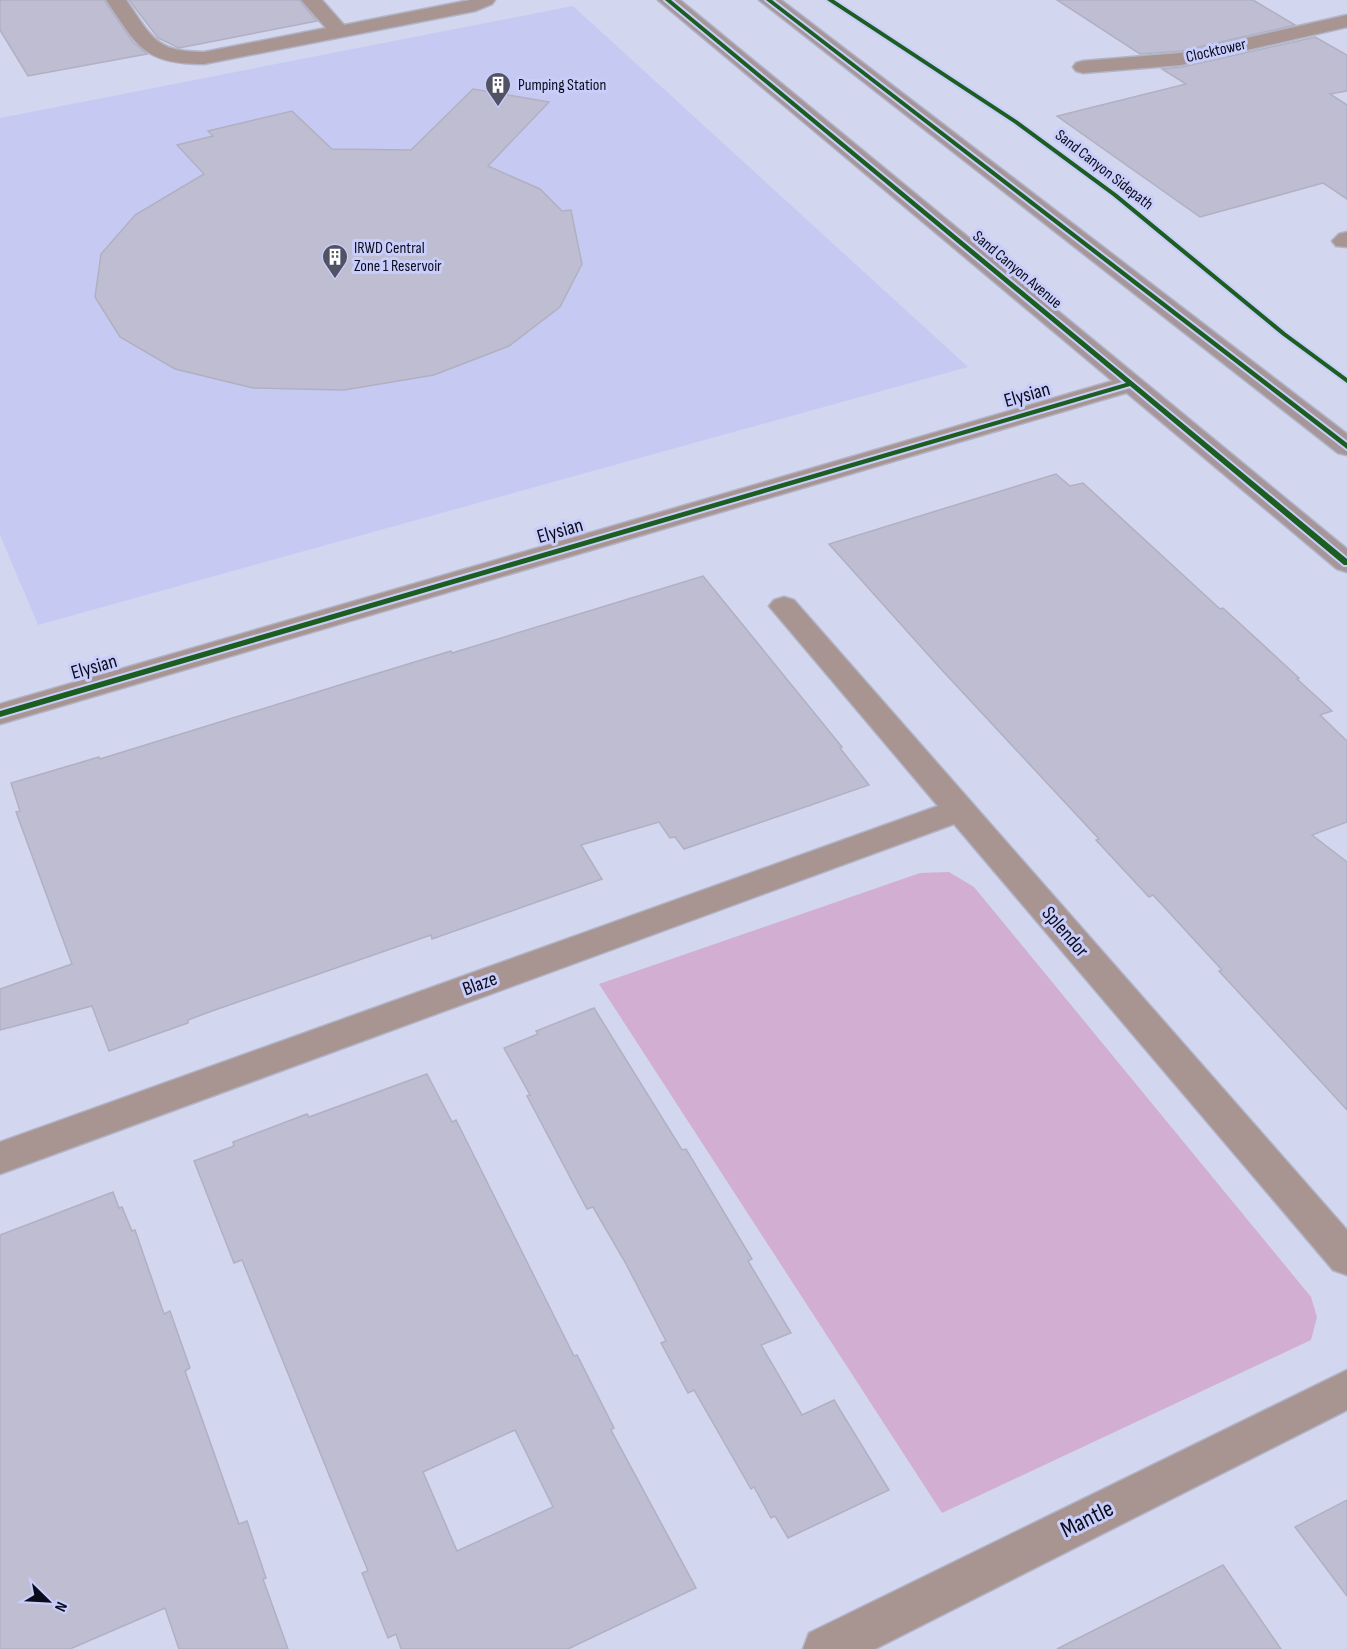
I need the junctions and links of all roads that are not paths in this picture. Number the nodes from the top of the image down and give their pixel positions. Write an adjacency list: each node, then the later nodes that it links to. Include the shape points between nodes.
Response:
1 (116, 0): 7 (street, via 154,51 169,58 204,58)
2 (311, 0): 7 (street)
3 (485, 0): 7 (street)
4 (668, 0): 9 (main road, Sand Canyon Avenue)
5 (769, 0): 10 (main road)
6 (1347, 21): 8 (street, Clocktower, via 1181,59)
7 (340, 32)
8 (1083, 68)
9 (1130, 384): 11 (main road, Sand Canyon Avenue); 13 (street, Elysian)
10 (1347, 447)
11 (1347, 563)
12 (784, 606): 14 (street, Splendor)
13 (0, 714)
14 (960, 810): 15 (street, Blaze); 16 (street, Splendor)
15 (0, 1158)
16 (1347, 1258)
17 (1347, 1389): 18 (street, Mantle)
18 (826, 1649)

